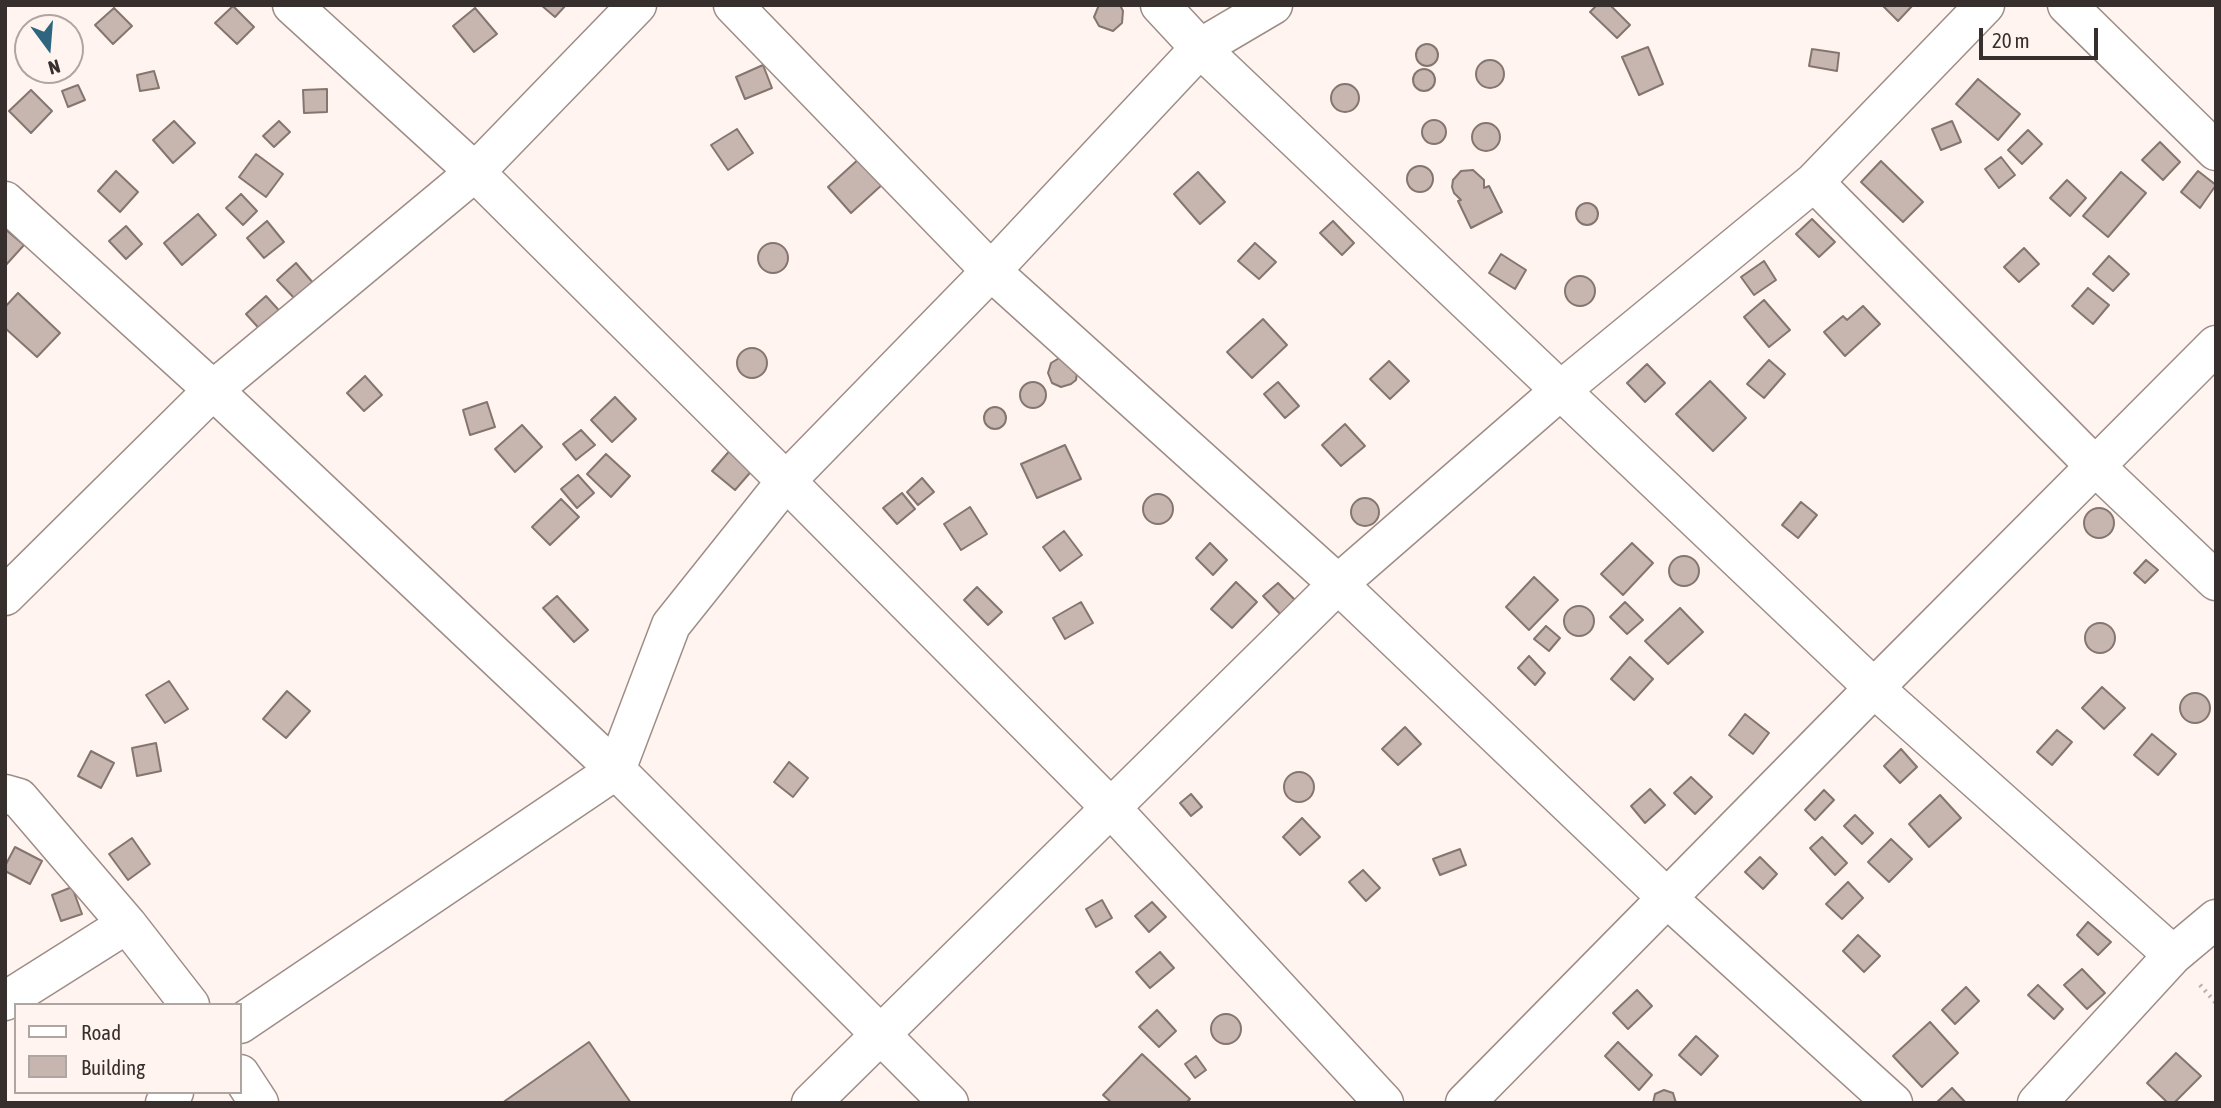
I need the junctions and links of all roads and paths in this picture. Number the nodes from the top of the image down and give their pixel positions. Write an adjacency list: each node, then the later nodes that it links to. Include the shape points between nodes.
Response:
1 (292, 5): 10 (street)
2 (637, 5): 10 (street)
3 (733, 5): 13 (street)
4 (1160, 5): 8 (street)
5 (1273, 5): 8 (street)
6 (1985, 5): 11 (street)
7 (2067, 5): 9 (street)
8 (1200, 48): 13 (street); 16 (street)
9 (2216, 151)
10 (475, 172): 15 (street); 18 (street)
11 (1814, 182): 16 (street); 17 (street)
12 (5, 201): 15 (street)
13 (991, 271): 18 (street); 20 (street)
14 (2216, 345): 17 (street)
15 (213, 390): 21 (street); 23 (street)
16 (1560, 390): 20 (street); 22 (street)
17 (2095, 466): 19 (street); 22 (street)
18 (786, 481): 23 (street, via 671,625); 25 (street)
19 (2216, 581)
20 (1338, 584): 25 (street); 26 (street)
21 (5, 596)
22 (1874, 688): 26 (street); 29 (street)
23 (616, 770): 32 (street); 33 (street)
24 (5, 794): 28 (street, via 19,798)
25 (1111, 808): 33 (street); 38 (street)
26 (1667, 898): 39 (street); 40 (street)
27 (2216, 919): 29 (street)
28 (127, 924): 30 (street); 31 (street)
29 (2173, 955): 41 (street)
30 (5, 1001)
31 (188, 1003)
32 (242, 1023)
33 (880, 1034): 36 (street); 37 (street)
34 (242, 1077): 35 (street)
35 (259, 1103)
36 (811, 1103)
37 (949, 1103)
38 (1384, 1103)
39 (1465, 1103)
40 (1892, 1103)
41 (2037, 1103)

